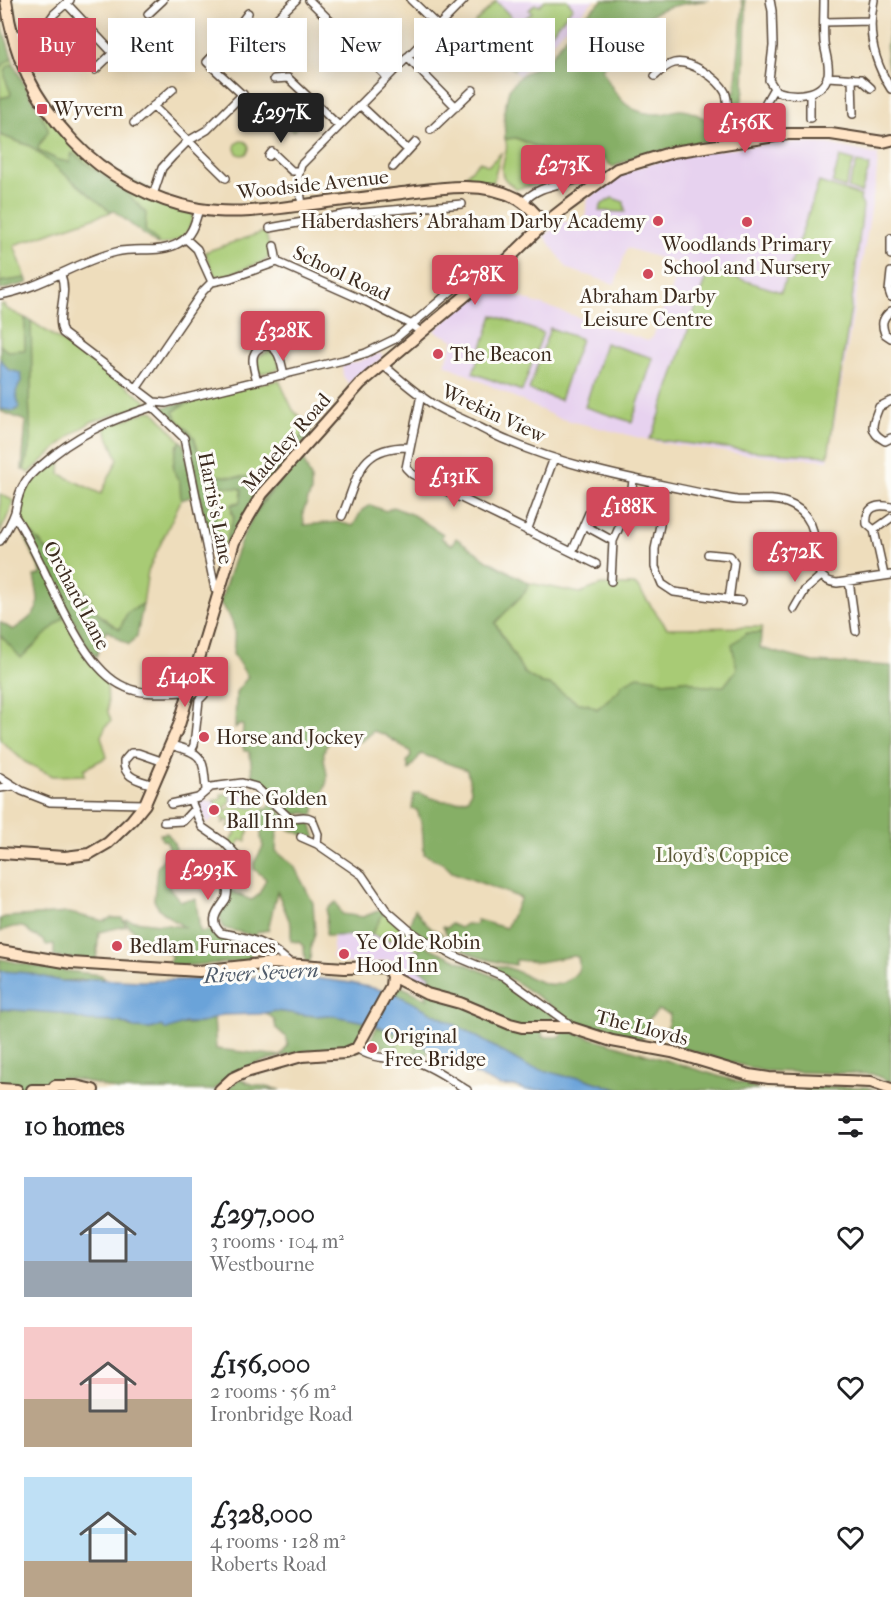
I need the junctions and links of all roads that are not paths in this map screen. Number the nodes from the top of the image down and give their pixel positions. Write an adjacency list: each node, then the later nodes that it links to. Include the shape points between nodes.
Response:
1 (6, 0): 20 (main road, Woodside Avenue)
2 (296, 0): 14 (street)
3 (309, 0): 25 (street)
4 (411, 0): 15 (street)
5 (464, 0): 16 (street)
6 (770, 0): 29 (street, via 772,60 768,75)
7 (824, 0): 18 (street)
8 (874, 0): 17 (street)
9 (159, 1): 12 (street)
10 (68, 2): 13 (street); 20 (street, via 44,28)
11 (248, 13): 46 (street, via 207,62 245,97)
12 (148, 14)
13 (83, 18)
14 (277, 18)
15 (430, 18)
16 (446, 18)
17 (871, 21): 18 (street); 32 (street, via 874,51)
18 (824, 22): 26 (street)
19 (96, 31): 23 (street, via 115,51)
20 (13, 36): 54 (main road, Woodside Avenue, via 32,87 55,122 83,152)
21 (414, 50): 22 (street)
22 (407, 57): 25 (street); 37 (street)
23 (96, 69)
24 (655, 76): 44 (street, via 664,73 667,65 681,62 690,63 708,75 724,89 730,121)
25 (387, 77): 35 (street)
26 (827, 77): 27 (street); 34 (street)
27 (852, 78): 30 (street, via 861,79); 38 (street)
28 (274, 79): 42 (street, via 288,78)
29 (774, 88): 34 (street, via 783,93); 40 (street, via 766,102)
30 (871, 88)
31 (173, 89): 36 (street)
32 (891, 89)
33 (473, 90): 37 (street)
34 (810, 93): 39 (street)
35 (360, 105): 42 (street); 48 (street)
36 (153, 106): 41 (street); 46 (street)
37 (456, 107): 43 (street)
38 (853, 114)
39 (810, 118)
40 (766, 121)
41 (134, 123)
42 (339, 126): 51 (street)
43 (431, 130)
44 (741, 140): 45 (main road, Madeley Road, via 819,133); 61 (main road, Madeley Road, via 673,152 617,169)
45 (891, 140)
46 (188, 141): 53 (street); 54 (street, via 162,168)
47 (416, 142): 48 (street)
48 (408, 150): 50 (street)
49 (269, 156): 51 (street, via 272,152 292,171)
50 (393, 167)
51 (298, 171): 58 (street)
52 (590, 176): 56 (street, via 564,187 531,192)
53 (226, 177)
54 (153, 195): 59 (main road, Woodside Avenue)
55 (345, 200): 56 (main road, Woodside Avenue, via 464,187 500,192); 58 (main road, Woodside Avenue); 60 (street)
56 (523, 203): 61 (main road, Woodside Avenue)
57 (462, 204): 60 (street)
58 (302, 205): 59 (main road, Woodside Avenue, via 254,211)
59 (199, 209): 64 (street)
60 (347, 214): 62 (street)
61 (544, 224): 76 (main road, Madeley Road, via 502,265)
62 (270, 228)
63 (891, 238): 66 (street)
64 (186, 239): 70 (street, via 169,248 106,254); 71 (street, via 197,249)
65 (274, 246): 67 (street)
66 (891, 255)
67 (277, 262): 71 (street, School Road); 75 (street, School Road)
68 (478, 268): 75 (street)
69 (891, 272): 73 (street)
70 (61, 275): 72 (street); 81 (street, Harris's Lane, via 63,333)
71 (212, 282): 81 (street)
72 (0, 295)
73 (891, 297)
74 (891, 311): 77 (street, via 882,326)
75 (410, 324): 76 (street, School Road); 79 (street, via 394,339 366,353)
76 (421, 332): 78 (main road, Madeley Road)
77 (891, 338)
78 (384, 366): 82 (street, Wrekin View); 107 (main road, Madeley Road, via 360,384 262,494 234,542)
79 (284, 375): 80 (street); 80 (street, via 275,349 262,346 252,358)
80 (257, 381): 84 (street)
81 (136, 389): 84 (street, Harris's Lane)
82 (421, 395): 86 (street, Wrekin View); 87 (street, Wrekin View, via 508,442)
83 (891, 401): 85 (street, via 879,407 872,427 876,436 885,441)
84 (153, 404): 92 (street, via 85,432 54,454 28,477); 107 (street, Harris's Lane, via 184,438 215,589)
85 (891, 438)
86 (410, 447): 93 (street, via 376,453 364,462); 97 (street, Wrekin View, via 406,468 412,474)
87 (554, 458): 88 (street, Wrekin View); 97 (street, Wrekin View)
88 (633, 479): 89 (street, Wrekin View); 99 (street, via 627,509)
89 (662, 484): 104 (street, Wrekin View, via 726,499 781,501 796,508 812,527); 108 (street, via 655,549 655,567 662,584 674,592)
90 (891, 507): 96 (street, via 869,510 867,524)
91 (589, 513): 95 (street)
92 (14, 514): 98 (street); 112 (street, Orchard Lane, via 82,645 100,670 132,690)
93 (342, 516)
94 (891, 518): 96 (street)
95 (584, 525): 99 (street); 100 (street)
96 (874, 530): 103 (street)
97 (527, 531): 100 (street, Wrekin View)
98 (0, 541)
99 (613, 541): 105 (street)
100 (572, 552): 102 (street, Wrekin View)
101 (708, 554): 108 (street, via 730,556 734,562)
102 (596, 564)
103 (887, 575): 106 (street)
104 (820, 576): 106 (street, via 832,583); 110 (street, via 805,590)
105 (611, 581)
106 (849, 581): 111 (street)
107 (219, 593): 112 (main road, Madeley Road)
108 (729, 600): 109 (street)
109 (742, 601)
110 (794, 609)
111 (856, 631)
112 (189, 692): 114 (main road, Madeley Road)
113 (204, 695): 115 (street, via 199,700)
114 (171, 745): 115 (street); 116 (main road, Madeley Road)
115 (191, 751): 121 (street, via 201,759)
116 (164, 762): 118 (main road, Madeley Road); 118 (street, via 138,753 131,753 124,761 129,775)
117 (0, 777): 119 (street)
118 (153, 785): 123 (main road, Madeley Road)
119 (14, 786): 120 (street); 123 (street, via 58,803)
120 (0, 788)
121 (206, 790): 122 (street); 128 (street, via 232,784 251,785 288,817 312,819)
122 (191, 801): 124 (street); 125 (street)
123 (145, 804): 129 (main road, Madeley Road, via 108,843 89,854 65,857)
124 (171, 804)
125 (194, 809): 126 (street, via 183,821); 131 (street, via 202,827 241,860 217,910 217,929 252,938)
126 (164, 822)
127 (301, 837): 128 (street)
128 (317, 844): 133 (street, via 362,875 386,910 409,930 446,952 503,976)
129 (0, 853)
130 (0, 951): 131 (main road, The Lloyds, via 71,963 199,971)
131 (290, 963): 132 (main road, The Lloyds, via 382,967 390,970)
132 (392, 982): 134 (main road, The Lloyds, via 460,1003 510,1024); 136 (main road)
133 (555, 1013): 134 (street); 135 (street)
134 (553, 1027): 135 (main road, The Lloyds)
135 (569, 1027): 138 (main road, The Lloyds, via 749,1075 871,1082)
136 (360, 1044): 143 (main road, via 345,1053 293,1058 233,1078); 144 (street, via 372,1056 426,1065)
137 (0, 1089): 139 (main road)
138 (891, 1089)
139 (18, 1090)
140 (32, 1090): 141 (main road)
141 (52, 1090): 142 (main road, via 64,1085)
142 (93, 1090)
143 (220, 1090)
144 (467, 1090)

